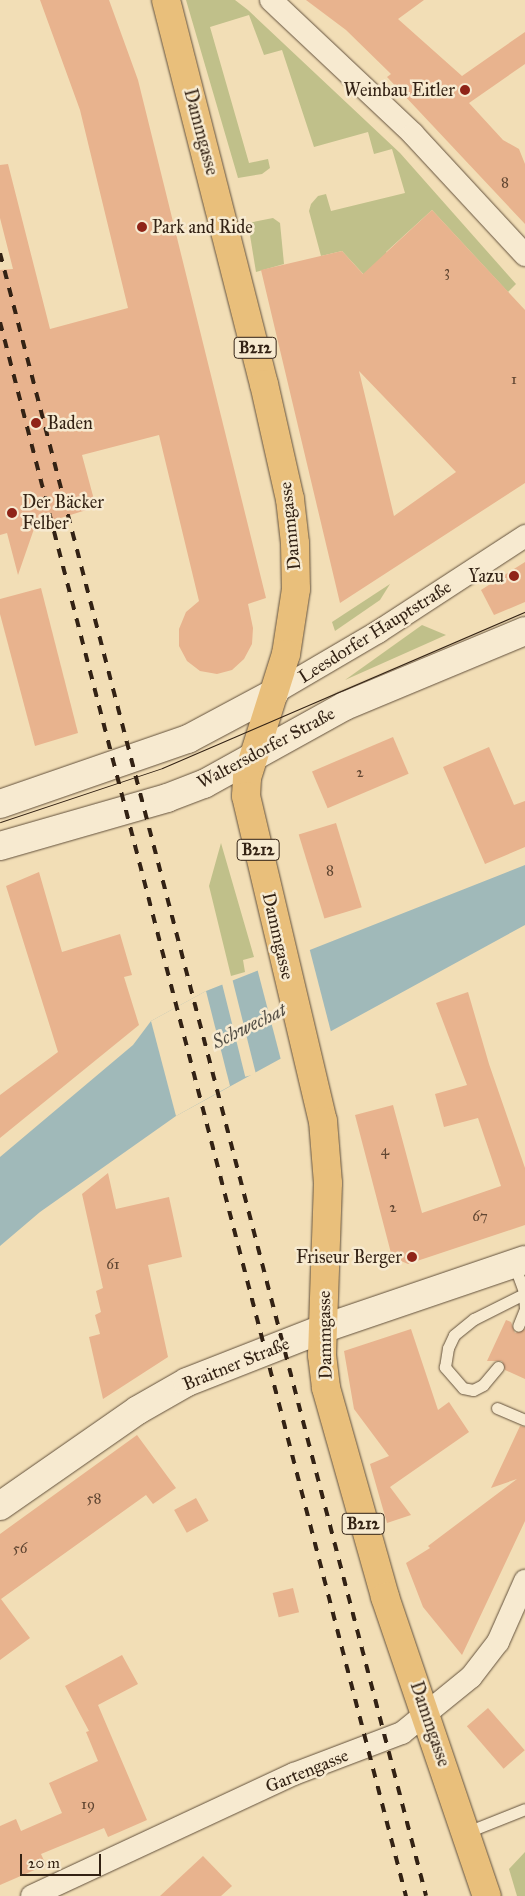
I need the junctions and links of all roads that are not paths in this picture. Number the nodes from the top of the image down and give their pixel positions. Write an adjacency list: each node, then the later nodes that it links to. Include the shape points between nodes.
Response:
1 (166, 0): 6 (main road, Dammgasse / B212, via 219,198 290,499 296,543 296,590 286,654)
2 (271, 0): 3 (street, via 413,134)
3 (525, 255)
4 (525, 536): 6 (street, Leesdorfer Hauptstraße, via 378,632)
5 (525, 631): 7 (street, Waltersdorfer Straße, via 345,706)
6 (274, 693): 7 (main road, Dammgasse / B212); 8 (street, via 188,739)
7 (254, 755): 9 (street, Waltersdorfer Straße, via 204,784 167,798); 13 (main road, Dammgasse / B212, via 246,796 323,1121 328,1183)
8 (0, 804)
9 (0, 846)
10 (520, 1262): 11 (lane); 13 (street, Braitner Straße)
11 (525, 1294): 12 (lane); 14 (lane, via 474,1319 454,1335 448,1348 445,1367 462,1388 473,1390 483,1385)
12 (518, 1326)
13 (322, 1329): 17 (street, Braitner Straße, via 187,1382 138,1410); 19 (main road, Dammgasse / B212, via 326,1388 385,1597)
14 (498, 1367)
15 (497, 1408): 16 (lane)
16 (525, 1420)
17 (0, 1506)
18 (525, 1581): 19 (street, Gartengasse, via 498,1642 471,1677)
19 (427, 1715): 21 (main road, Dammgasse / B212); 22 (street, Gartengasse, via 402,1733 294,1774)
20 (525, 1808): 21 (lane)
21 (467, 1832): 23 (main road, Dammgasse / B212)
22 (32, 1896)
23 (487, 1896)

